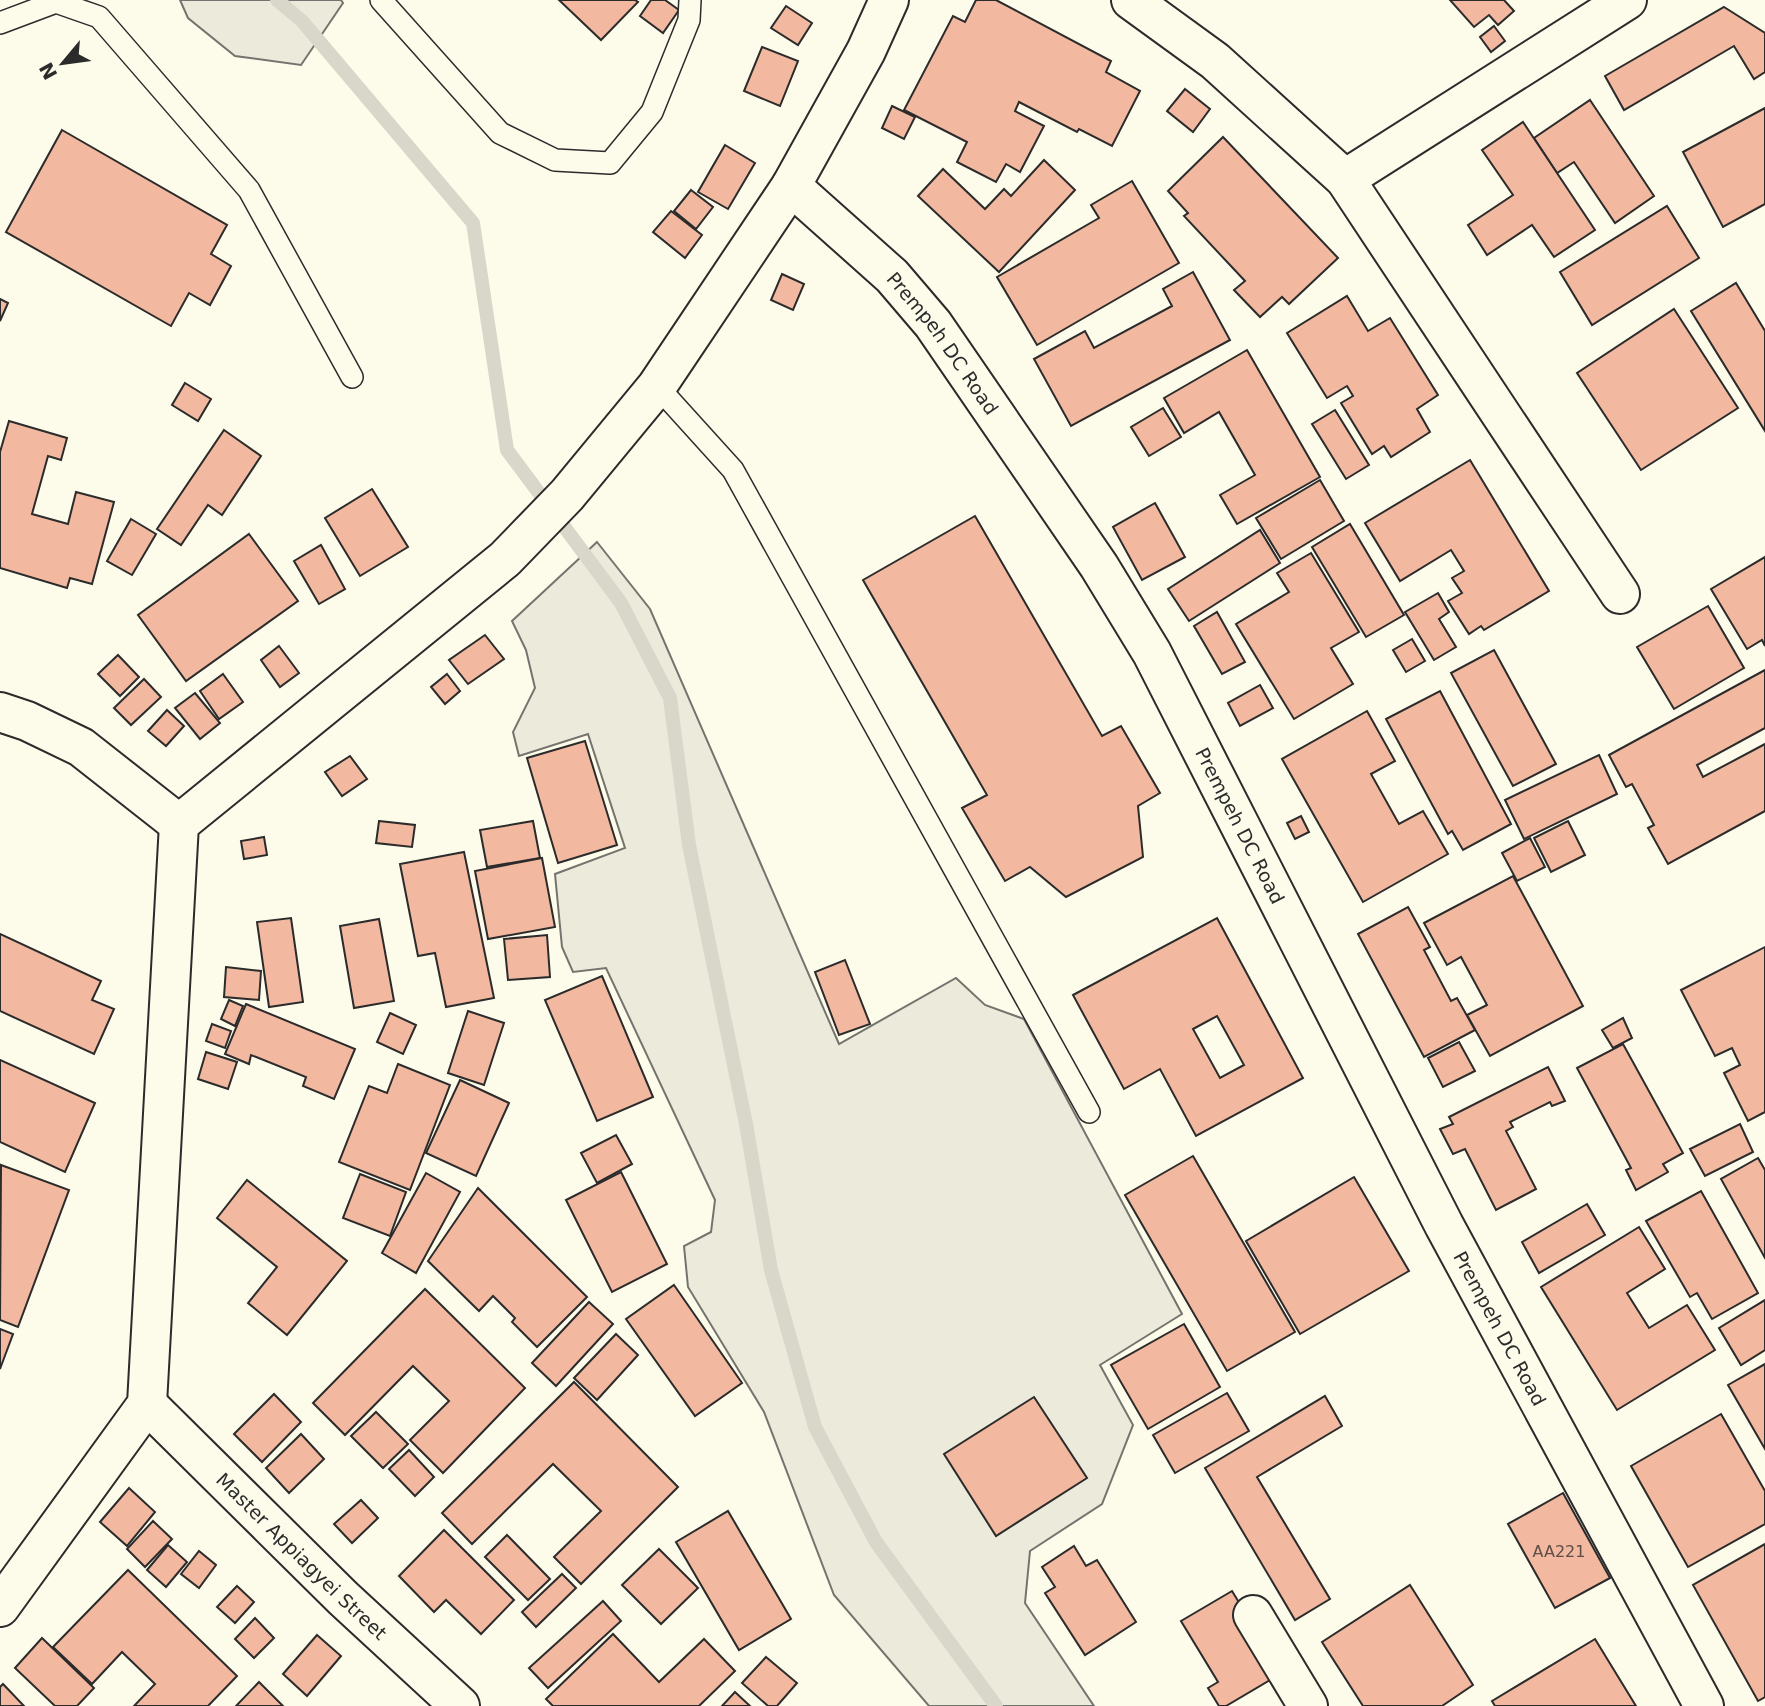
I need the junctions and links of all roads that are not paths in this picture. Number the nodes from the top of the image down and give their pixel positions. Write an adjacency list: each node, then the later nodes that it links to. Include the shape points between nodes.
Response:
1 (382, 0): 2 (lane, via 500,133 555,160 610,163 652,112 689,20)
2 (690, 0)
3 (889, 0): 8 (street)
4 (1131, 0): 7 (street, via 1215,61)
5 (1627, 0): 7 (street)
6 (0, 23): 9 (lane, via 57,2 99,17 249,190)
7 (1345, 179): 11 (street)
8 (791, 186): 10 (street); 20 (street, Prempeh DC Road, via 892,276 933,324 1099,566 1152,653 1444,1224)
9 (352, 377)
10 (657, 386): 13 (street, via 567,495 505,559); 14 (lane, via 733,470)
11 (1620, 594)
12 (0, 712): 13 (street, via 81,747)
13 (179, 824): 15 (street)
14 (1089, 1112)
15 (147, 1404): 16 (street); 18 (street, Master Appiagyei Street, via 343,1598)
16 (0, 1607)
17 (1253, 1615): 19 (street)
18 (460, 1706)
19 (1308, 1706)
20 (1704, 1706)

